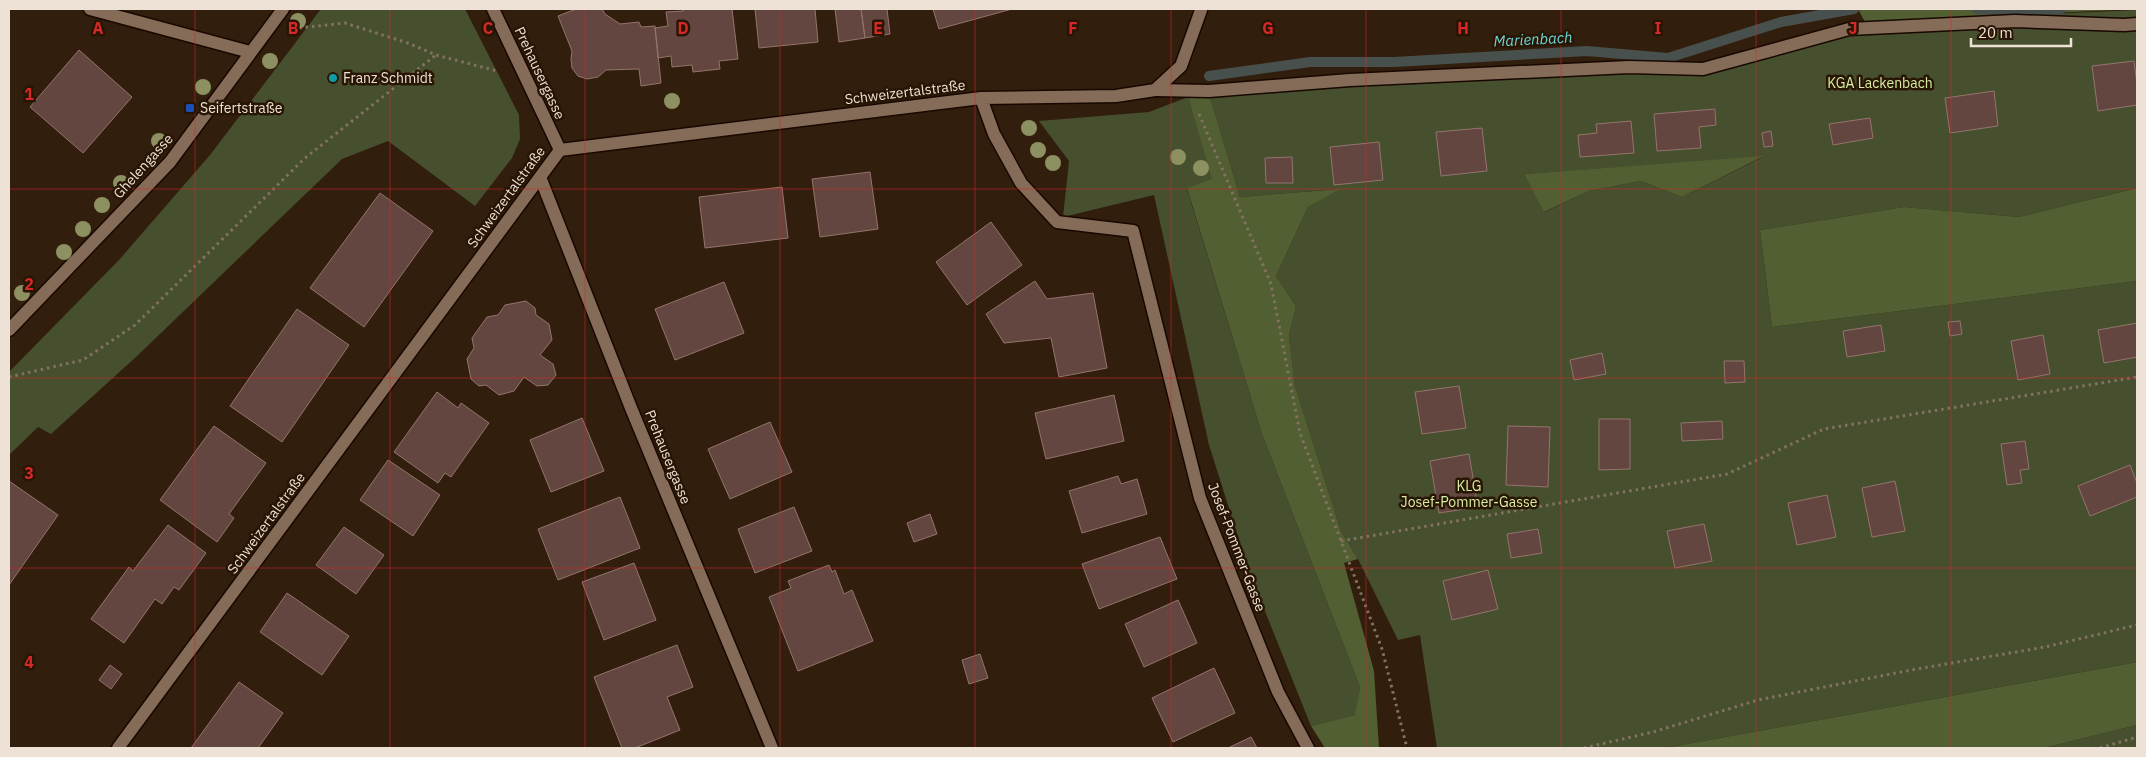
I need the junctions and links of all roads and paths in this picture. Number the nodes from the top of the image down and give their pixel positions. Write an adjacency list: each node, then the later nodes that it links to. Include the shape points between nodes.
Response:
1 (90, 9): 7 (street)
2 (283, 9): 6 (street, Ghelengasse)
3 (493, 9): 9 (street, Prehausergasse)
4 (1200, 10): 10 (street, via 1181,66)
5 (2137, 24): 11 (street, Schweizertalstraße, via 2015,21 1849,29 1703,69 1619,67)
6 (263, 35): 7 (street, Ghelengasse); 8 (path, via 345,23)
7 (250, 52): 15 (street, Ghelengasse, via 170,162)
8 (436, 55): 9 (path, via 501,73); 17 (path, via 305,158 135,325 84,360)
9 (529, 86): 13 (street, Prehausergasse)
10 (1155, 90): 11 (street, Schweizertalstraße); 12 (street, Schweizertalstraße, via 1116,96)
11 (1189, 90): 18 (path, via 1271,284 1300,433)
12 (981, 98): 13 (street, Schweizertalstraße); 23 (street, Josef-Pommer-Gasse, via 994,134 1021,183 1057,222 1133,231 1200,498 1278,692)
13 (560, 150): 14 (street, Schweizertalstraße)
14 (540, 176): 21 (street, Schweizertalstraße); 22 (street, Prehausergasse, via 631,408)
15 (9, 330)
16 (2137, 376): 18 (path, via 1824,429 1727,474)
17 (9, 377)
18 (1341, 541): 24 (path, via 1382,649)
19 (2137, 625): 25 (path, via 2045,647 1758,700 1653,732)
20 (2137, 737): 26 (path)
21 (118, 748)
22 (772, 748)
23 (1308, 748)
24 (1407, 748)
25 (1584, 748)
26 (2100, 748)

